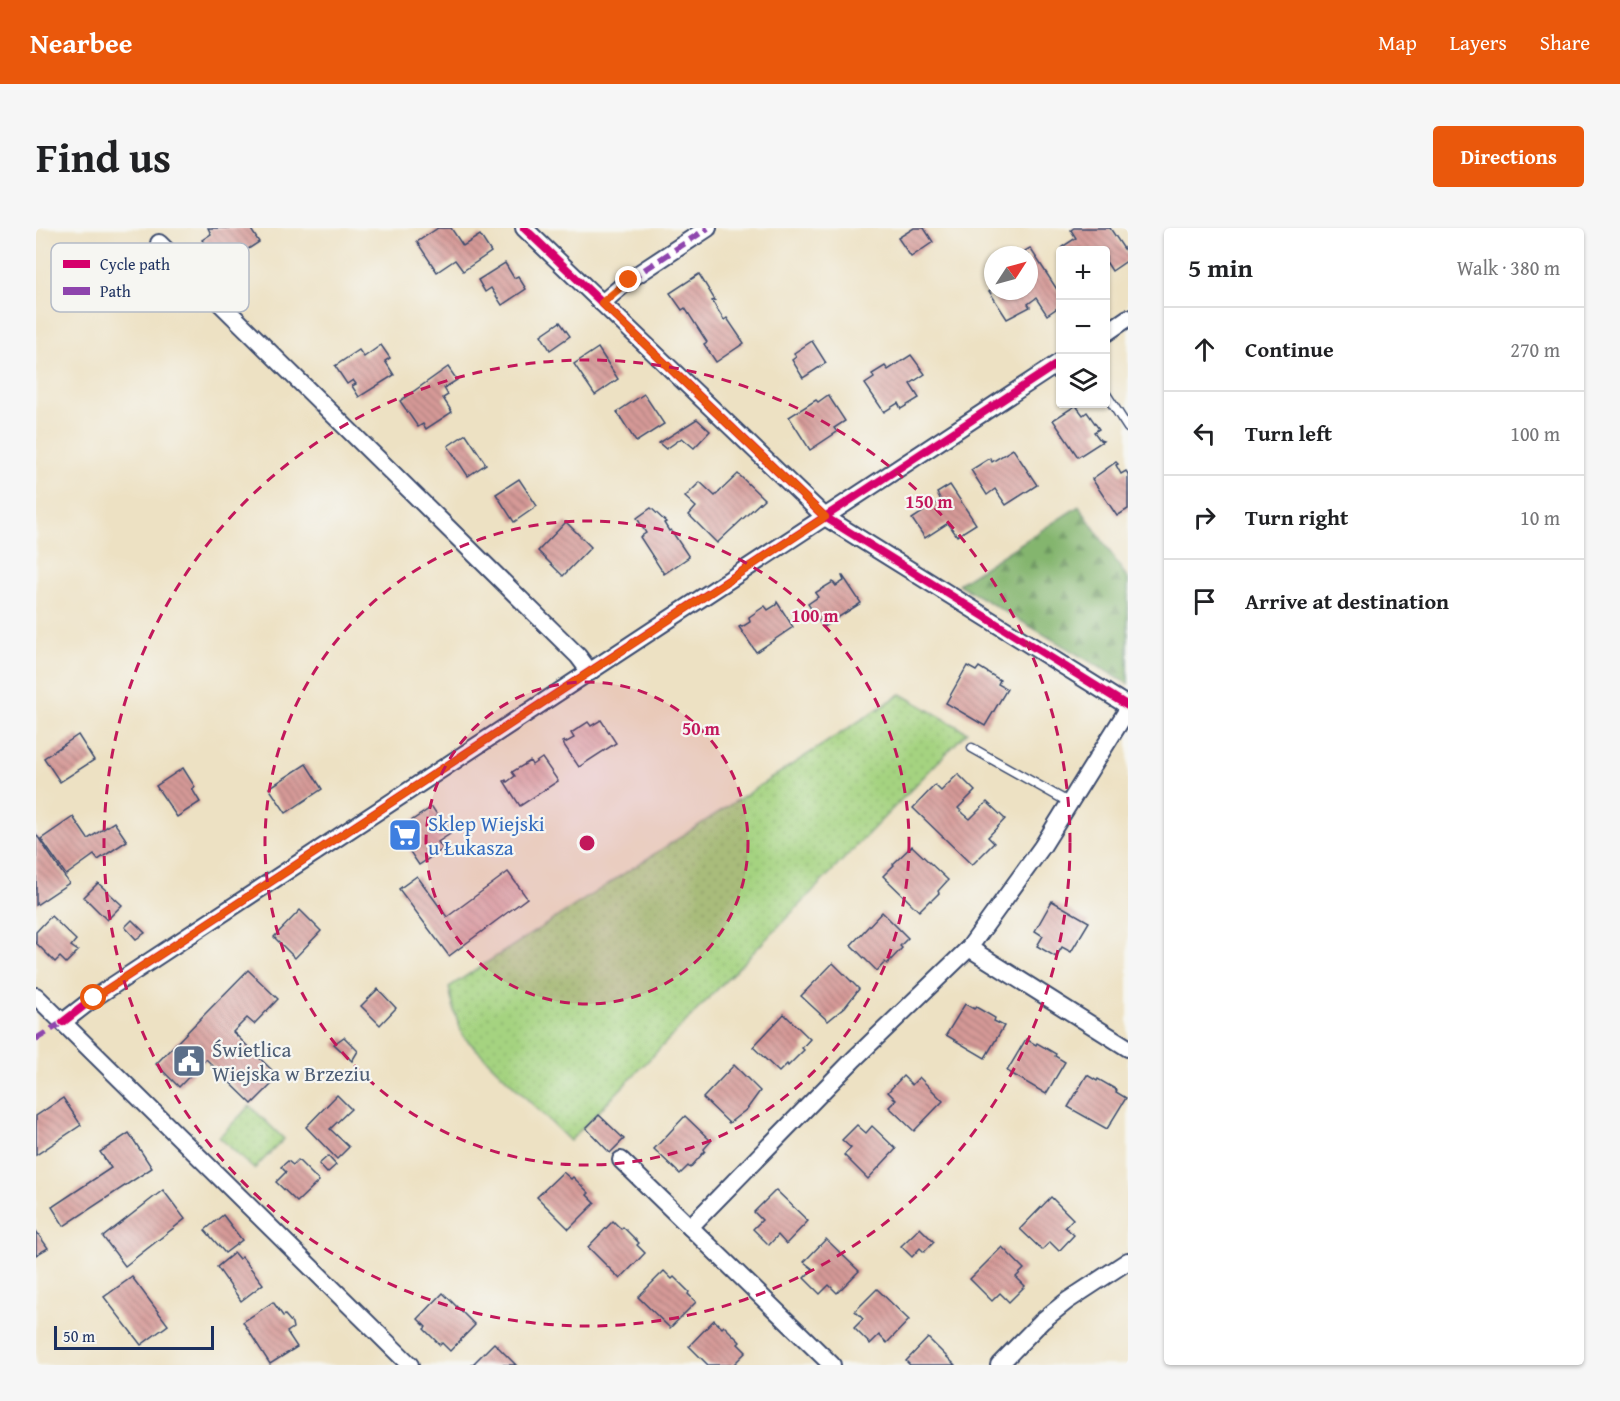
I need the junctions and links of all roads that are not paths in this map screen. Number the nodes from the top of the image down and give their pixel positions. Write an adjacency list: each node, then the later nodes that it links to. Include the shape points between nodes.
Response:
1 (524, 228): 3 (street)
2 (708, 228): 3 (street, via 629,280)
3 (602, 303): 10 (street)
4 (229, 312): 11 (street)
5 (1128, 318): 6 (street)
6 (1110, 330)
7 (1056, 365): 10 (street)
8 (1110, 400): 9 (lane)
9 (1128, 428)
10 (825, 517): 11 (street); 12 (street)
11 (590, 672): 17 (street)
12 (1128, 708): 14 (street)
13 (972, 748): 14 (lane)
14 (1070, 803): 15 (street)
15 (969, 948): 18 (street); 20 (street)
16 (36, 996): 17 (street)
17 (63, 1022): 22 (street)
18 (1128, 1048)
19 (621, 1160): 20 (street)
20 (690, 1227): 23 (street)
21 (1128, 1261): 24 (street, via 1059,1307)
22 (410, 1365)
23 (832, 1365)
24 (999, 1365)

